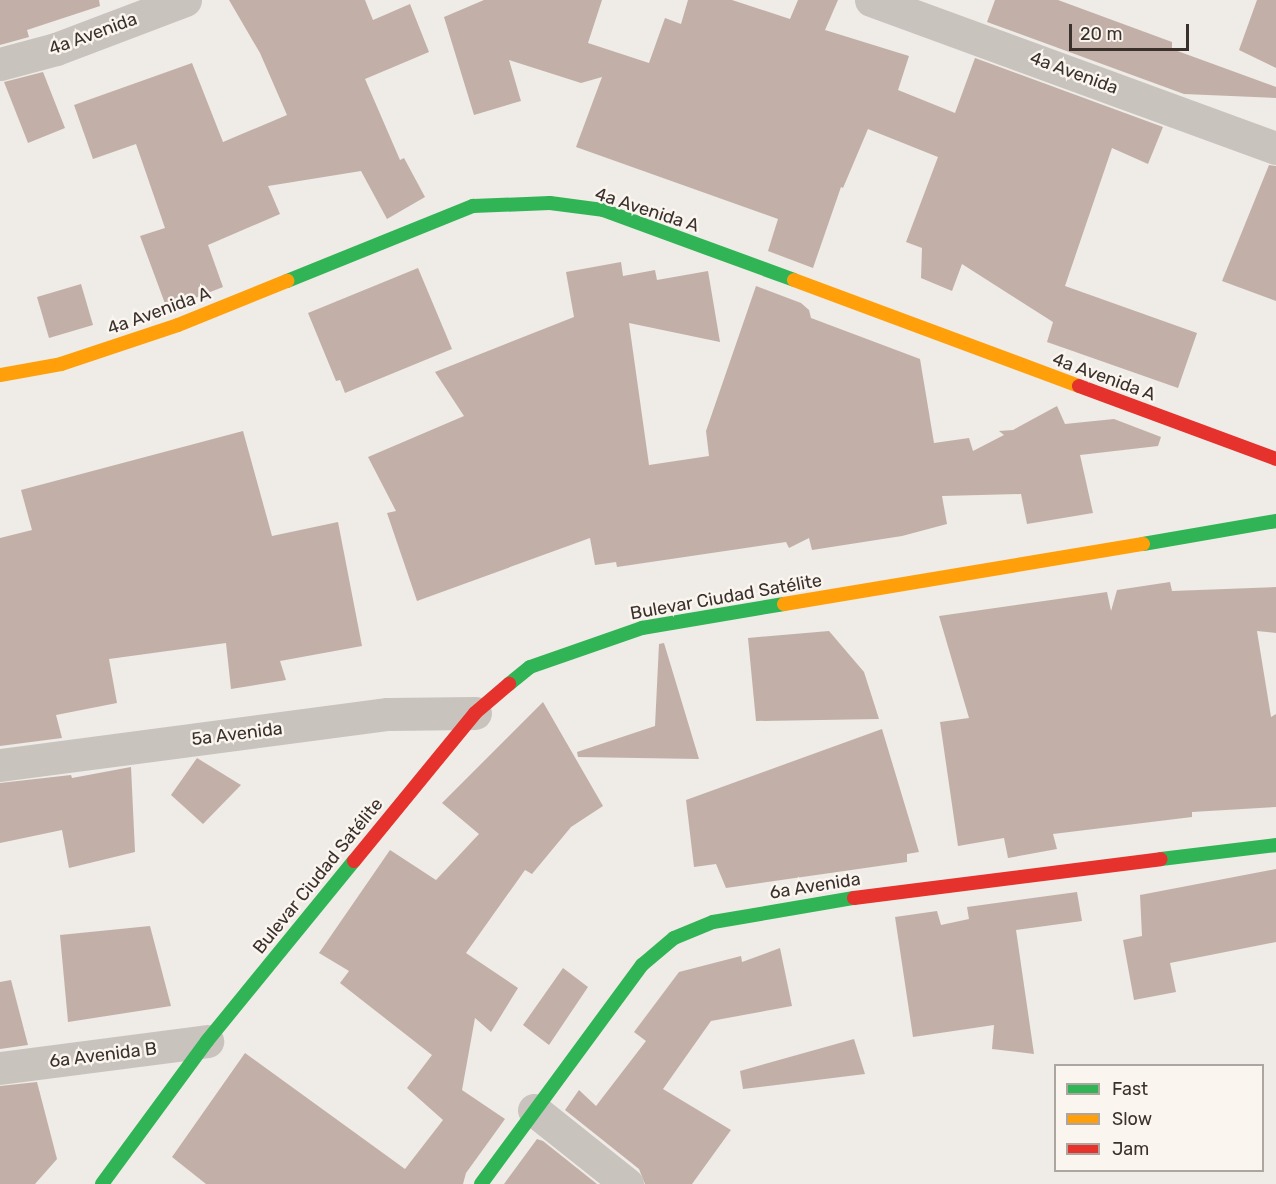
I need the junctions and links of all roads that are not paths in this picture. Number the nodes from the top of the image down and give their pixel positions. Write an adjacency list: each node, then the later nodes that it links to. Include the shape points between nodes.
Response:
1 (185, 0): 3 (street, 4a Avenida, via 56,49)
2 (871, 0): 4 (street, 4a Avenida)
3 (0, 64)
4 (1276, 148)
5 (0, 375): 6 (street, 4a Avenida A, via 61,364 178,325 473,206 550,203 603,210)
6 (1276, 459)
7 (1276, 521): 8 (street, Bulevar Ciudad Satélite, via 642,628 530,667)
8 (475, 713): 9 (street, 5a Avenida, via 388,714); 11 (street, Bulevar Ciudad Satélite)
9 (0, 765)
10 (1276, 845): 13 (street, 6a Avenida, via 808,904 713,922 674,938 642,965)
11 (207, 1041): 12 (street, 6a Avenida B); 14 (street, Bulevar Ciudad Satélite)
12 (0, 1068)
13 (534, 1110): 15 (street, 6a Avenida); 16 (street)
14 (102, 1184)
15 (481, 1184)
16 (627, 1184)

